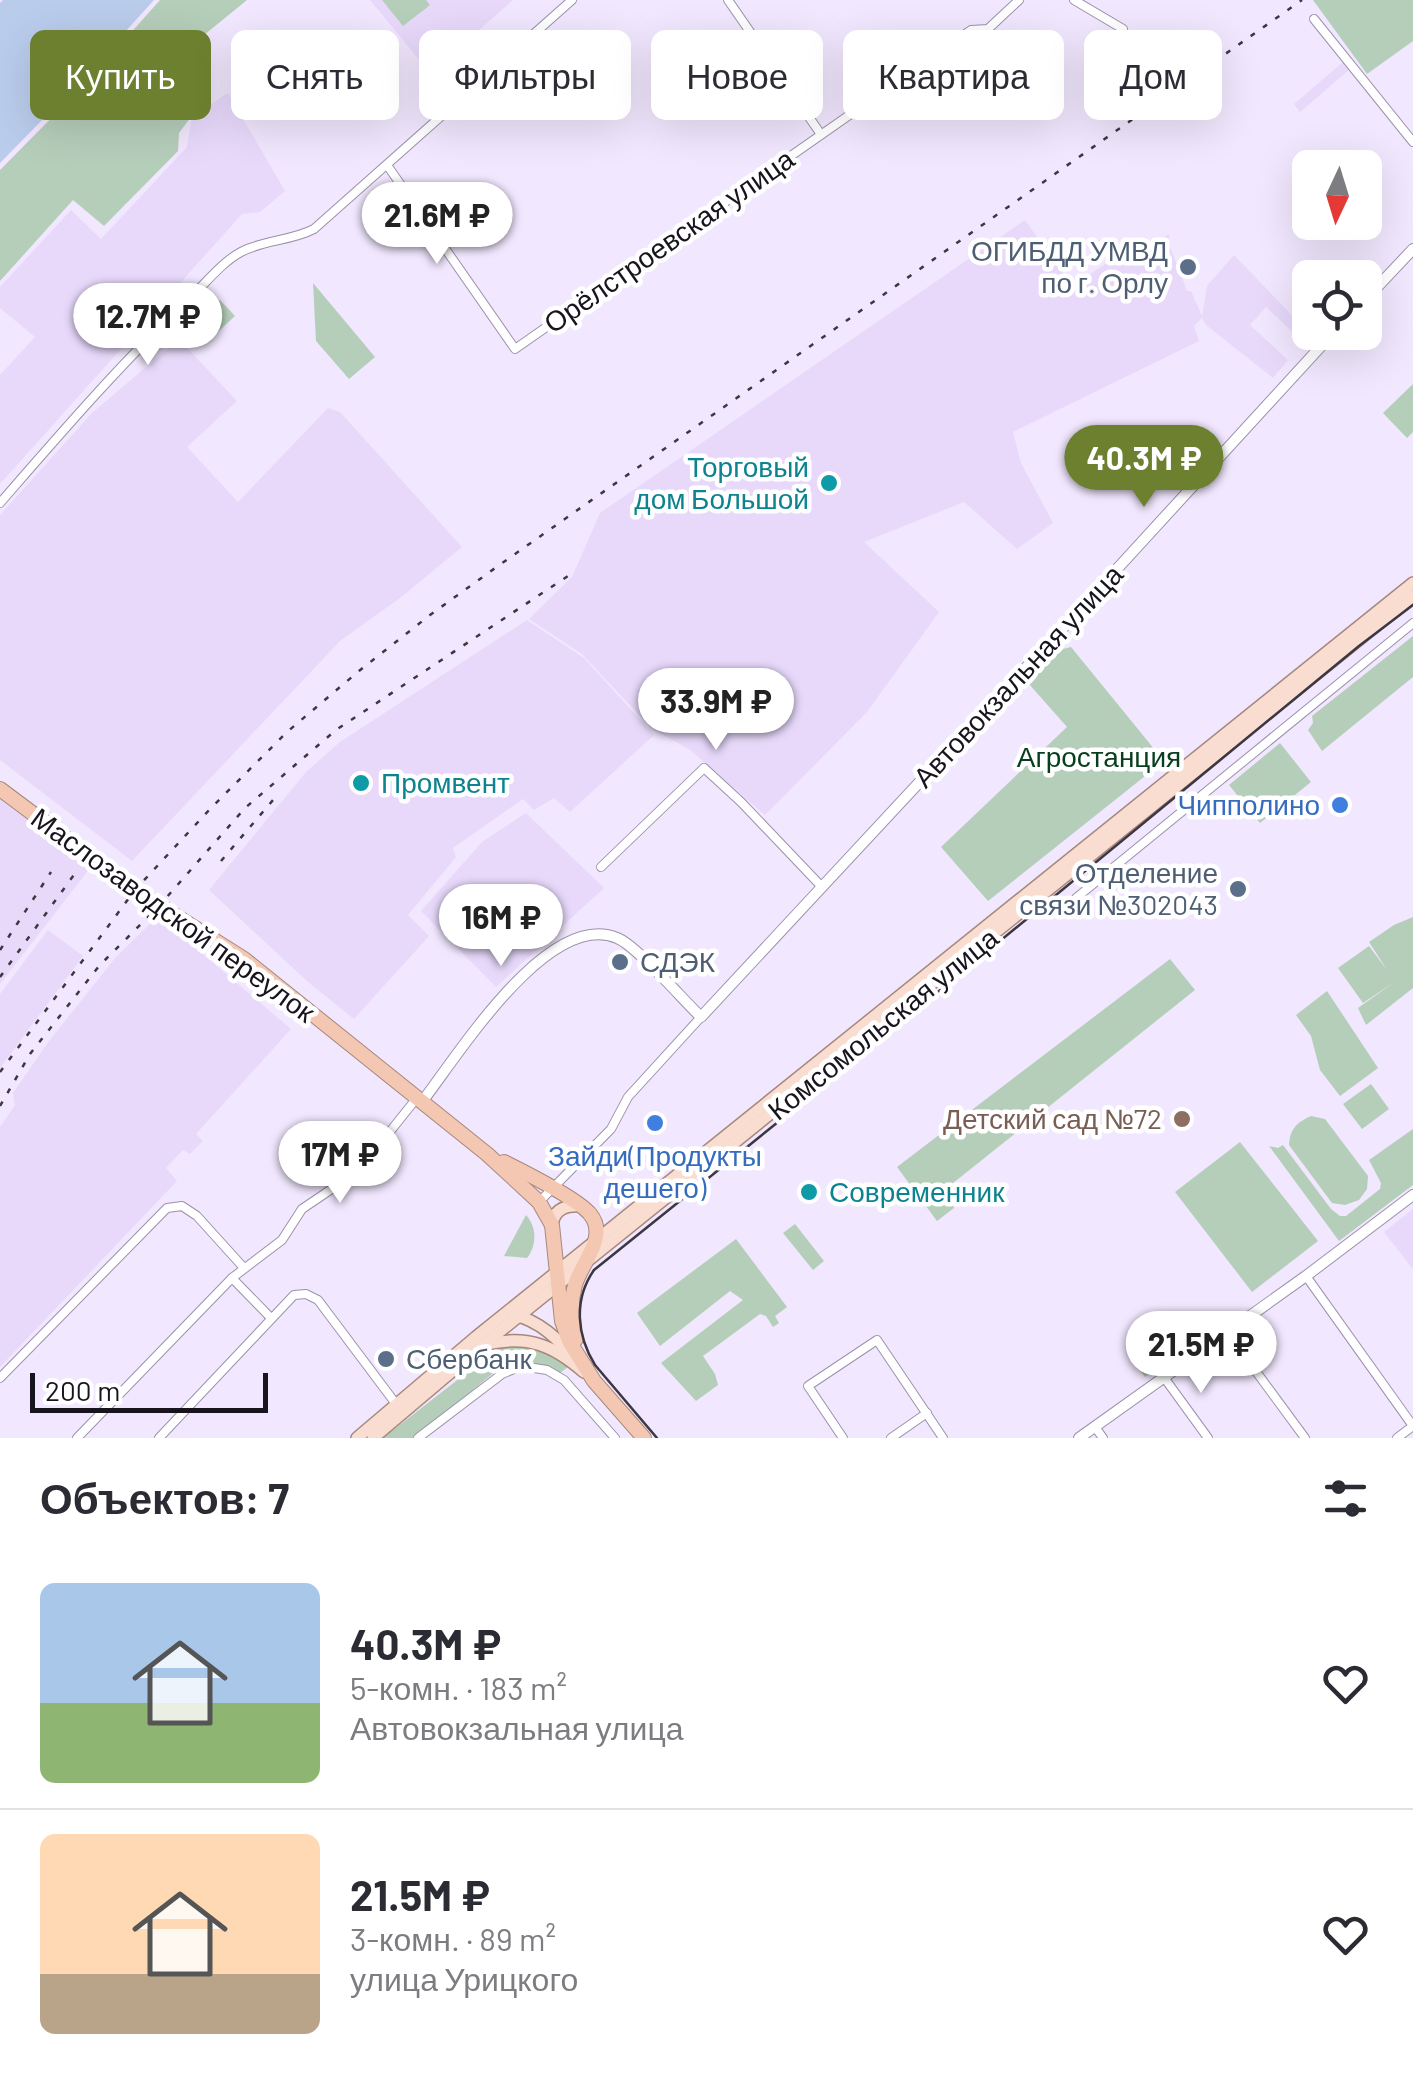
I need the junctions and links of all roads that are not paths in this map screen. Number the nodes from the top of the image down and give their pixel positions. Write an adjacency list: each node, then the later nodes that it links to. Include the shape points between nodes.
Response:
1 (572, 0): 9 (street)
2 (728, 0): 7 (street)
3 (1019, 0): 7 (street, Орёлстроевская улица, via 988,29 971,30)
4 (1074, 0): 6 (street)
5 (1314, 19): 8 (street)
6 (1123, 30)
7 (820, 133): 9 (street, Орёлстроевская улица, via 516,349)
8 (1413, 142)
9 (387, 165): 13 (street, via 301,236 235,256 170,317)
10 (1413, 248): 11 (street)
11 (1382, 282)
12 (1317, 350): 19 (street, Автовокзальная улица)
13 (0, 503)
14 (1413, 583): 28 (main road, Комсомольская улица)
15 (1413, 596): 31 (main road, Комсомольская улица)
16 (1413, 623): 20 (street)
17 (0, 789): 22 (highway, Маслозаводской переулок, via 135,890 244,959)
18 (601, 867): 19 (street, via 704,768)
19 (822, 887): 21 (street, Автовокзальная улица)
20 (1076, 898)
21 (701, 1017): 22 (street, via 626,943 582,936 550,950 520,978); 24 (street, Автовокзальная улица, via 628,1098 611,1129)
22 (418, 1101): 23 (highway, Маслозаводской переулок); 32 (street, via 342,1182 302,1209 282,1240)
23 (487, 1154): 24 (highway, Маслозаводской переулок); 26 (highway, Маслозаводской переулок)
24 (552, 1189): 26 (street, Автовокзальная улица); 27 (highway, Маслозаводской переулок)
25 (1413, 1194): 33 (street)
26 (538, 1202): 29 (highway, Маслозаводской переулок)
27 (586, 1210): 28 (main road, via 610,1220); 29 (main road, via 559,1210); 30 (highway, via 596,1226)
28 (626, 1216): 30 (main road, Комсомольская улица)
29 (553, 1232): 31 (main road, via 564,1253); 35 (highway)
30 (595, 1241): 31 (highway, Комсомольская улица)
31 (579, 1261): 35 (main road, Комсомольская улица); 43 (highway, via 572,1318)
32 (244, 1268): 34 (street); 42 (street, via 196,1216 182,1206 167,1208)
33 (1306, 1276): 39 (street); 46 (street)
34 (232, 1278): 38 (street); 48 (street)
35 (558, 1279): 36 (main road, Комсомольская улица); 37 (main road, Комсомольская улица); 43 (highway, via 565,1331)
36 (506, 1314): 37 (main road); 44 (main road, Комсомольская улица)
37 (520, 1316): 40 (main road, Комсомольская улица); 43 (main road, via 550,1333)
38 (271, 1318): 44 (street, via 294,1296 313,1295); 49 (street)
39 (1226, 1332): 41 (street); 61 (street)
40 (483, 1345): 43 (main road, via 533,1342 565,1356); 51 (main road, Комсомольская улица)
41 (1163, 1376): 47 (street); 60 (street)
42 (0, 1378)
43 (594, 1381): 54 (highway)
44 (396, 1404): 50 (main road, Комсомольская улица)
45 (927, 1414): 55 (street, via 877,1340 808,1386); 56 (street); 57 (street)
46 (1413, 1426): 62 (street)
47 (1095, 1427): 58 (street); 59 (street)
48 (78, 1438)
49 (159, 1438)
50 (357, 1438)
51 (373, 1438)
52 (418, 1438): 53 (street, via 520,1366 564,1380)
53 (615, 1438)
54 (644, 1438)
55 (843, 1438)
56 (891, 1438)
57 (943, 1438)
58 (1079, 1438)
59 (1103, 1438)
60 (1208, 1438)
61 (1305, 1438)
62 (1397, 1438)

